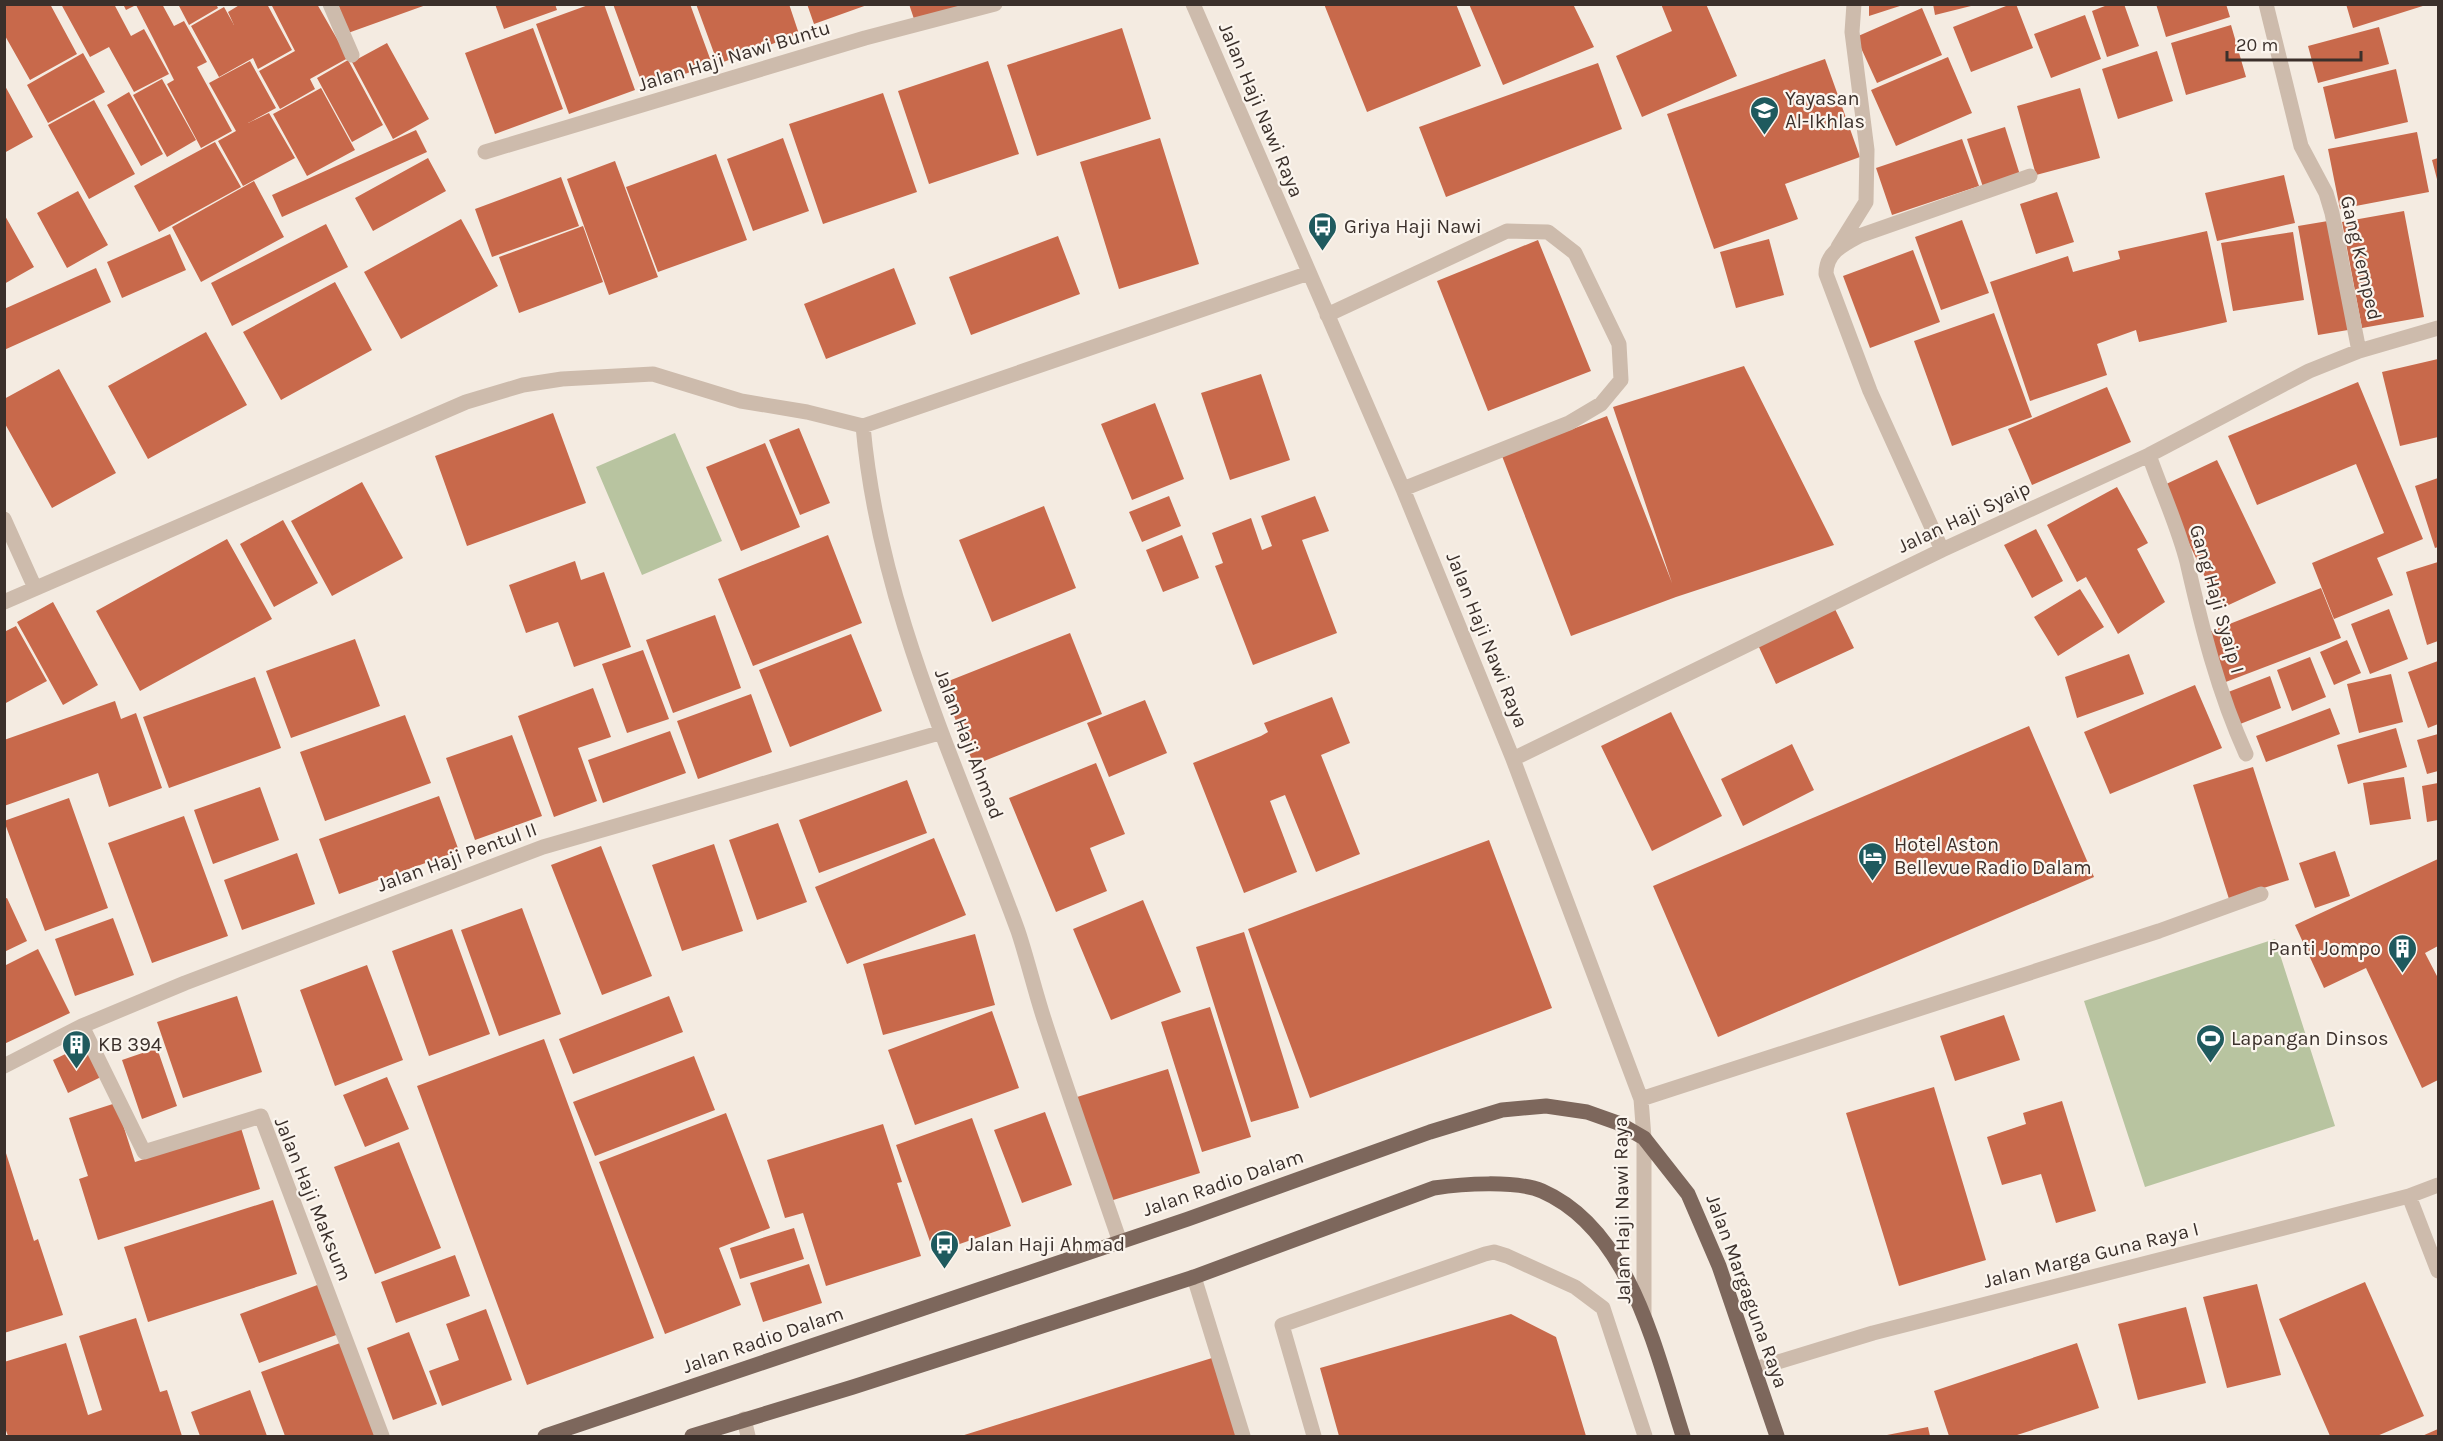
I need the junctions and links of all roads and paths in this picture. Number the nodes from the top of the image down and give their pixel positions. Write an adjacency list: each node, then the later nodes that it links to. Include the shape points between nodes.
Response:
1 (330, 4): 6 (street)
2 (995, 4): 7 (street, Jalan Haji Nawi Buntu, via 865,38)
3 (1193, 4): 10 (street, Jalan Haji Nawi Raya)
4 (1854, 4): 9 (street, via 1852,32 1867,150 1866,202)
5 (2266, 4): 13 (street, Gang Kemped, via 2301,146 2332,213)
6 (352, 56)
7 (485, 152)
8 (2030, 176): 9 (street, via 1879,228)
9 (1836, 250): 18 (street, via 1826,264 1826,274 1870,392)
10 (1309, 273): 11 (street, Jalan Haji Nawi Raya); 14 (street)
11 (1327, 315): 16 (street, Jalan Haji Nawi Raya); 16 (street, via 1507,231 1548,232 1575,253 1619,344 1621,380 1601,404 1569,423)
12 (2439, 328): 13 (street, Jalan Haji Syaip)
13 (2359, 351): 15 (street, Jalan Haji Syaip, via 2309,371)
14 (862, 426): 19 (street, via 741,401 653,374 598,375 523,385 466,402); 21 (street, Jalan Haji Ahmad, via 879,538)
15 (2149, 455): 18 (street, Jalan Haji Syaip); 22 (street, Gang Haji Syaip I, via 2187,560 2215,673)
16 (1403, 489): 23 (street, Jalan Haji Nawi Raya)
17 (4, 519): 19 (street)
18 (1942, 550): 23 (street, Jalan Haji Syaip)
19 (35, 588): 20 (street)
20 (4, 602)
21 (939, 733): 25 (street, Jalan Haji Pentul II, via 543,847 263,951); 31 (street, Jalan Haji Ahmad, via 1018,933)
22 (2246, 754)
23 (1513, 759): 27 (street, Jalan Haji Nawi Raya)
24 (2260, 894): 27 (street, via 2148,935)
25 (82, 1026): 26 (street, Jalan Haji Pentul II); 37 (street, Jalan Haji Maksum, via 144,1152 261,1116)
26 (4, 1066)
27 (1641, 1099): 28 (street, Jalan Haji Nawi Raya)
28 (1644, 1138): 31 (main road, Jalan Radio Dalam, via 1587,1112 1546,1106 1502,1110); 34 (street, Jalan Haji Nawi Raya); 35 (main road, Jalan Margaguna Raya, via 1688,1194 1719,1266)
29 (2439, 1185): 30 (street, Jalan Marga Guna Raya I)
30 (2409, 1196): 32 (street); 35 (street, Jalan Marga Guna Raya I, via 1873,1333)
31 (1120, 1242): 38 (main road, Jalan Radio Dalam)
32 (2439, 1271)
33 (1194, 1276): 34 (main road, via 1434,1188 1488,1183 1541,1190 1577,1213 1613,1254); 36 (main road); 41 (street)
34 (1644, 1315): 44 (main road)
35 (1755, 1369): 45 (main road, Jalan Margaguna Raya)
36 (744, 1419): 39 (main road); 40 (street)
37 (382, 1437)
38 (545, 1437)
39 (692, 1437)
40 (748, 1437)
41 (1244, 1437)
42 (1314, 1437): 43 (street, via 1282,1325 1494,1252 1575,1287 1602,1308)
43 (1645, 1437)
44 (1683, 1437)
45 (1777, 1437)

